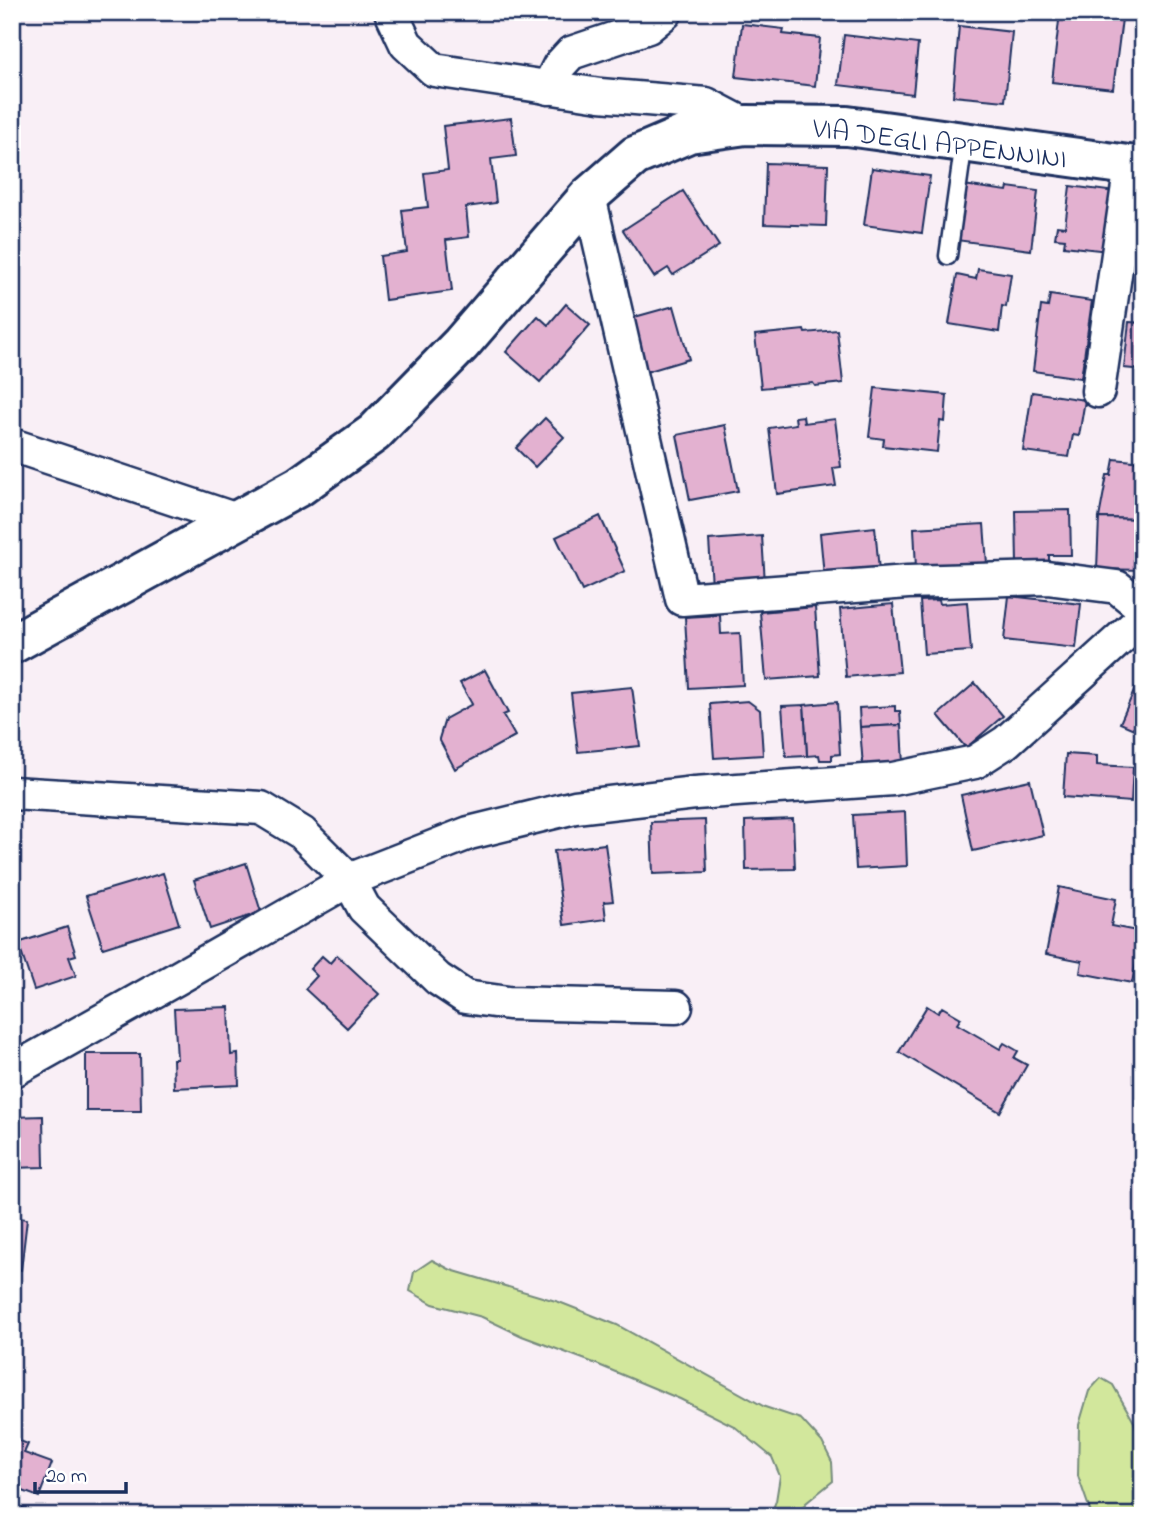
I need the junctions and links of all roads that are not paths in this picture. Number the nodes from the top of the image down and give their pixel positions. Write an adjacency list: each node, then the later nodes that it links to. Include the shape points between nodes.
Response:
1 (391, 12): 3 (street, via 406,44 434,70)
2 (666, 12): 3 (street, via 648,27 571,53)
3 (548, 88): 4 (street, via 706,104)
4 (746, 125): 5 (street, VIA DEGLI APPENNINI, via 847,126); 7 (street, VIA DEGLI APPENNINI, via 689,133 635,156)
5 (964, 142): 6 (street, VIA DEGLI APPENNINI); 8 (lane)
6 (1137, 166): 9 (street)
7 (589, 196): 11 (street, VIA DEGLI APPENNINI, via 461,344 374,433 300,486); 12 (street, via 682,599 908,582 1047,578 1117,587)
8 (948, 256)
9 (1098, 391)
10 (12, 445): 11 (street)
11 (237, 520): 14 (street, VIA DEGLI APPENNINI)
12 (1143, 608)
13 (1143, 618): 16 (street, via 1006,742 975,762 893,779 575,807 469,833)
14 (12, 644)
15 (12, 793): 16 (street, via 261,808 302,833)
16 (349, 880): 17 (street, via 364,908 438,979 465,997 508,1003); 18 (street)
17 (676, 1007)
18 (12, 1071)

